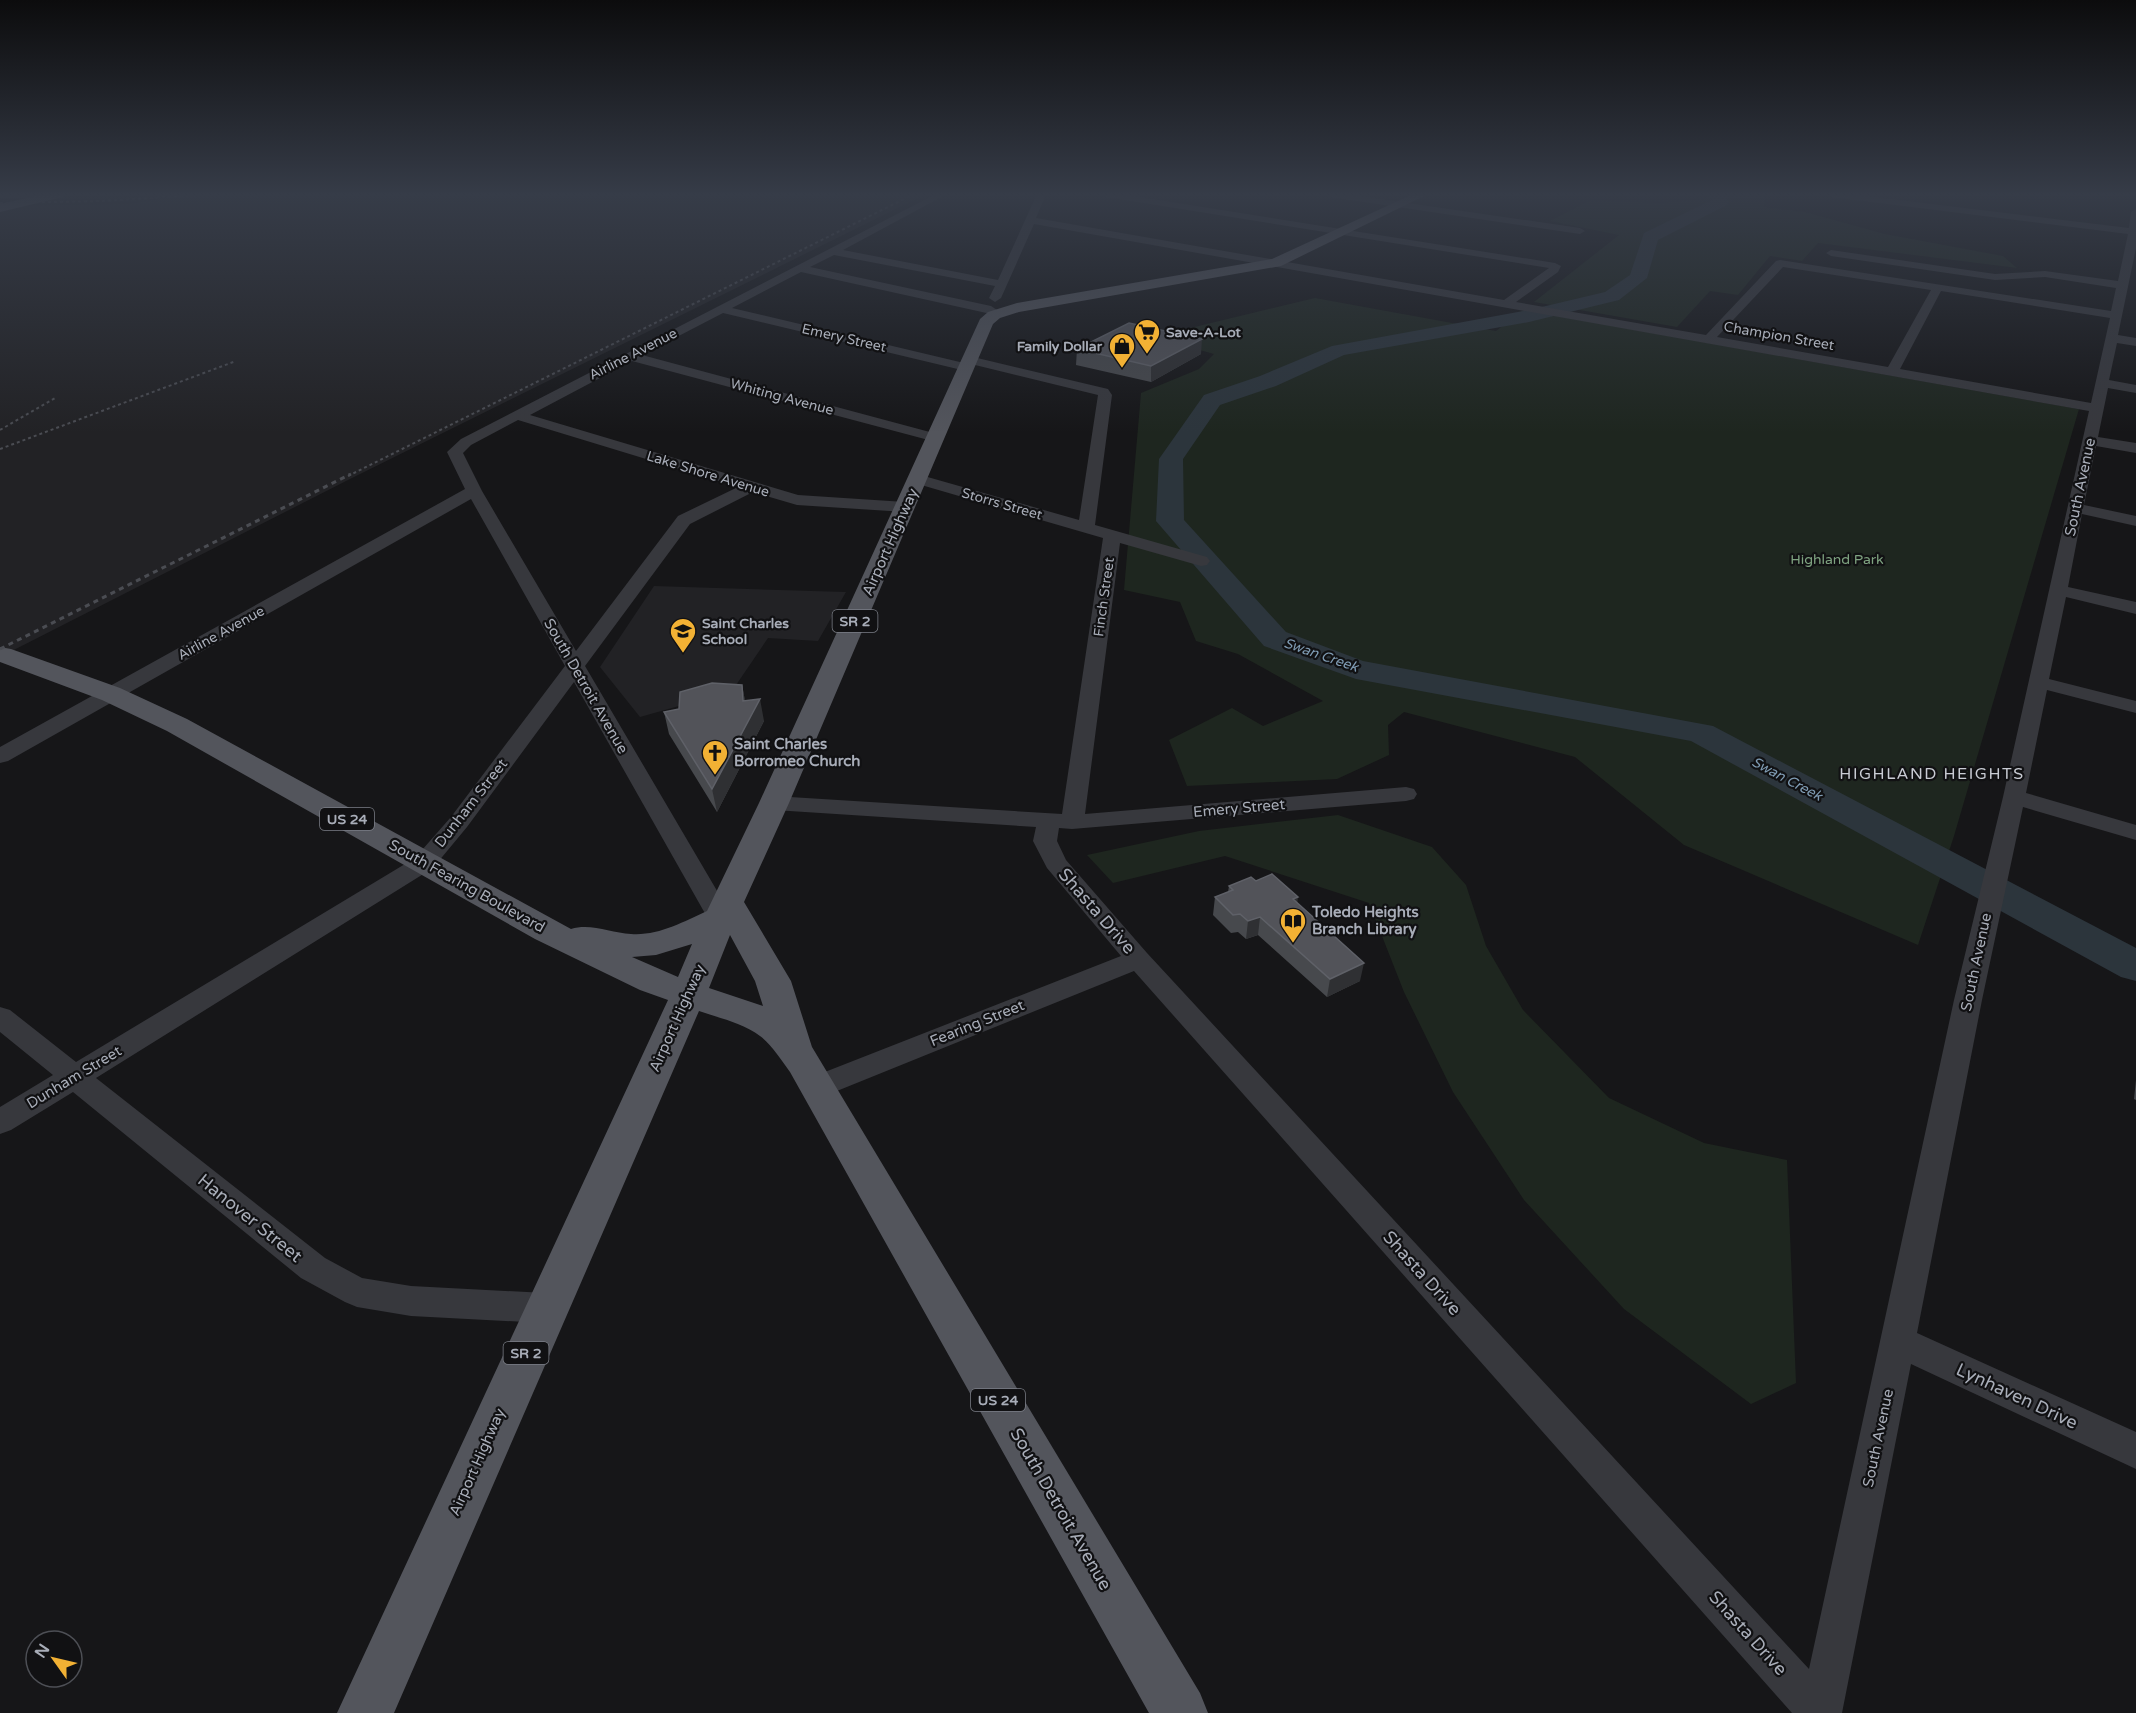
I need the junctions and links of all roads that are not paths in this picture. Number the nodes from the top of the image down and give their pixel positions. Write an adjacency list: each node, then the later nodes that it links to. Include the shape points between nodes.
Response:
1 (786, 274): 16 (street, Airline Avenue)
2 (821, 274): 17 (street)
3 (952, 274): 12 (street)
4 (1006, 274): 12 (street)
5 (1209, 274): 17 (main road)
6 (1343, 274): 15 (street, Champion Street)
7 (1548, 274): 15 (street)
8 (1770, 274): 19 (street)
9 (1852, 274): 13 (street)
10 (1974, 274): 14 (street, via 1995,277 2045,274)
11 (2130, 274): 14 (street, South Avenue)
12 (1002, 284): 17 (street)
13 (1938, 287): 14 (street); 23 (street)
14 (2124, 300): 18 (street, South Avenue)
15 (1507, 303): 19 (street, Champion Street)
16 (721, 309): 21 (street, Airline Avenue); 22 (street, Emery Street)
17 (988, 316): 22 (main road, Airport Highway / SR 2)
18 (2112, 338): 20 (street); 24 (street, South Avenue)
19 (1709, 339): 23 (street, Champion Street)
20 (2136, 342)
21 (629, 356): 27 (street, Airline Avenue); 28 (street, Whiting Avenue)
22 (968, 364): 28 (main road, Airport Highway / SR 2); 38 (street, Emery Street, via 1103,392)
23 (1892, 371): 26 (street, Champion Street)
24 (2102, 383): 25 (street); 26 (street, South Avenue)
25 (2136, 389)
26 (2097, 408): 29 (street, South Avenue)
27 (516, 415): 31 (street, Airline Avenue); 33 (street, Lake Shore Avenue)
28 (936, 438): 32 (main road, Airport Highway / SR 2)
29 (2090, 440): 30 (street); 36 (street, South Avenue)
30 (2136, 448)
31 (455, 452): 34 (street, South Detroit Avenue)
32 (917, 480): 35 (main road, Airport Highway / SR 2); 38 (street, Storrs Street)
33 (751, 487): 35 (street, Lake Shore Avenue, via 802,501); 44 (street, Dunham Street, via 684,520)
34 (474, 491): 44 (street, South Detroit Avenue); 46 (street, Airline Avenue)
35 (905, 507): 50 (main road, Airport Highway / SR 2)
36 (2075, 508): 37 (street); 41 (street, South Avenue)
37 (2136, 521)
38 (1086, 528): 39 (street, Finch Street)
39 (1112, 536): 40 (street); 52 (street, Finch Street)
40 (1201, 561)
41 (2058, 590): 42 (street); 45 (street, South Avenue)
42 (2136, 608)
43 (2, 654): 46 (main road, South Fearing Boulevard / US 24)
44 (575, 667): 54 (street, Dunham Street); 55 (street, South Detroit Avenue)
45 (2038, 682): 47 (street); 51 (street, South Avenue)
46 (111, 694): 48 (street, Airline Avenue); 54 (main road, South Fearing Boulevard / US 24, via 177,725)
47 (2136, 707)
48 (0, 756)
49 (1406, 794): 52 (street, Emery Street)
50 (774, 803): 52 (street); 55 (main road, Airport Highway / SR 2)
51 (2012, 806): 53 (street); 64 (street, South Avenue)
52 (1060, 822): 57 (street, Shasta Drive, via 1045,841 1056,863)
53 (2136, 833)
54 (424, 863): 56 (main road, South Fearing Boulevard / US 24); 61 (street, Dunham Street)
55 (724, 910): 56 (main road, via 662,942 648,945 633,946); 58 (main road, Airport Highway / SR 2); 60 (main road, via 773,981)
56 (547, 931): 58 (main road, South Fearing Boulevard / US 24)
57 (1138, 959): 60 (street, Fearing Street); 68 (street, Shasta Drive)
58 (689, 994): 60 (main road, South Fearing Boulevard / US 24, via 772,1026); 63 (main road, Airport Highway / SR 2)
59 (0, 1017): 61 (street, Hanover Street)
60 (806, 1068): 67 (main road, South Detroit Avenue / US 24)
61 (74, 1077): 62 (street, Dunham Street); 63 (street, Hanover Street, via 313,1268 357,1292 411,1301)
62 (0, 1122)
63 (546, 1308): 66 (main road, Airport Highway / SR 2)
64 (1898, 1341): 65 (street, Lynhaven Drive); 68 (street, South Avenue)
65 (2136, 1451)
66 (365, 1713)
67 (1180, 1713)
68 (1821, 1713)

